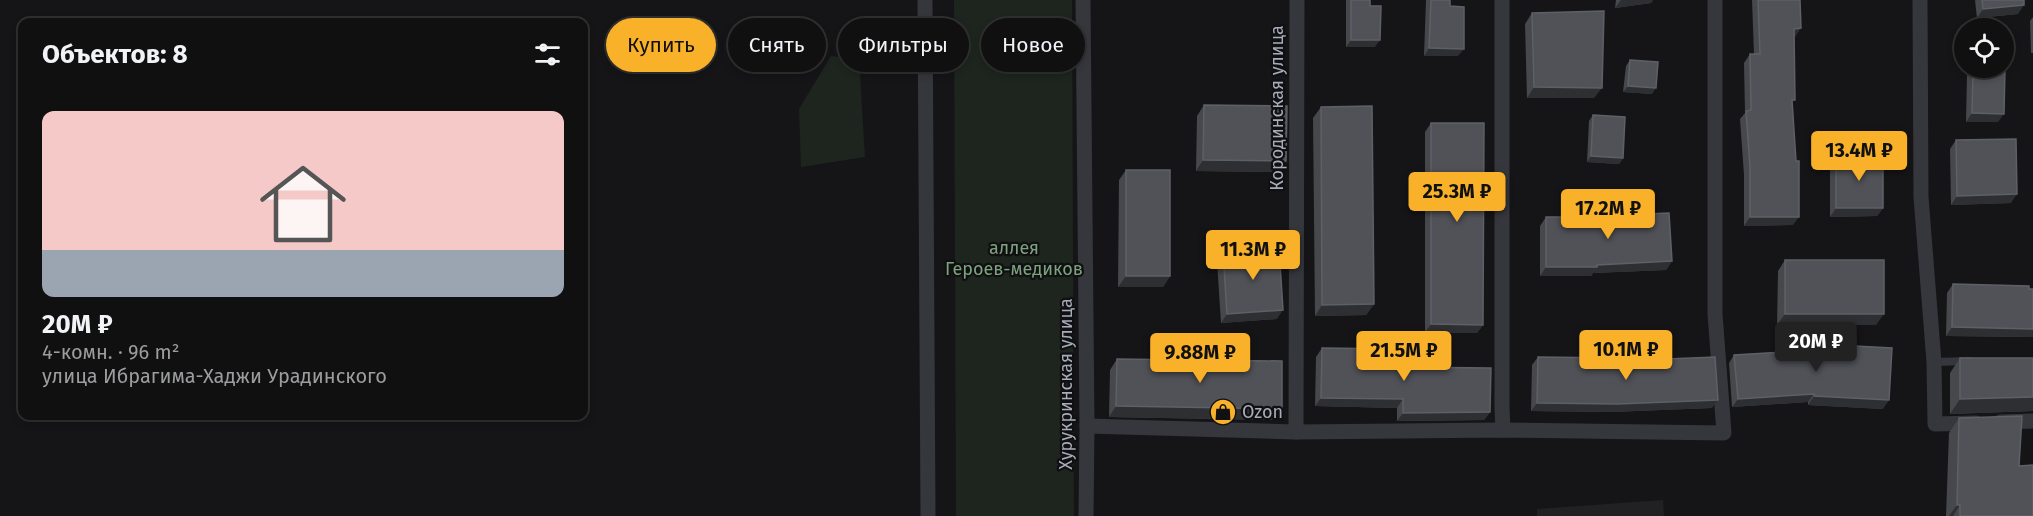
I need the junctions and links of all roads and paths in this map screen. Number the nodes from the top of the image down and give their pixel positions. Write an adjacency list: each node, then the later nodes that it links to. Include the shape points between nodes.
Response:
1 (925, 0): 13 (street)
2 (1083, 0): 10 (street, Хурукринская улица)
3 (1297, 0): 12 (street, Кородинская улица)
4 (1502, 0): 11 (street)
5 (1715, 0): 11 (street, via 1715,314 1724,433)
6 (1920, 0): 8 (street, via 1921,197)
7 (1978, 361): 8 (lane)
8 (1934, 362): 9 (street, via 1935,423)
9 (2033, 421)
10 (1087, 426): 12 (street); 14 (street, Хурукринская улица)
11 (1503, 430): 12 (street)
12 (1296, 432)
13 (928, 516)
14 (1086, 516)

